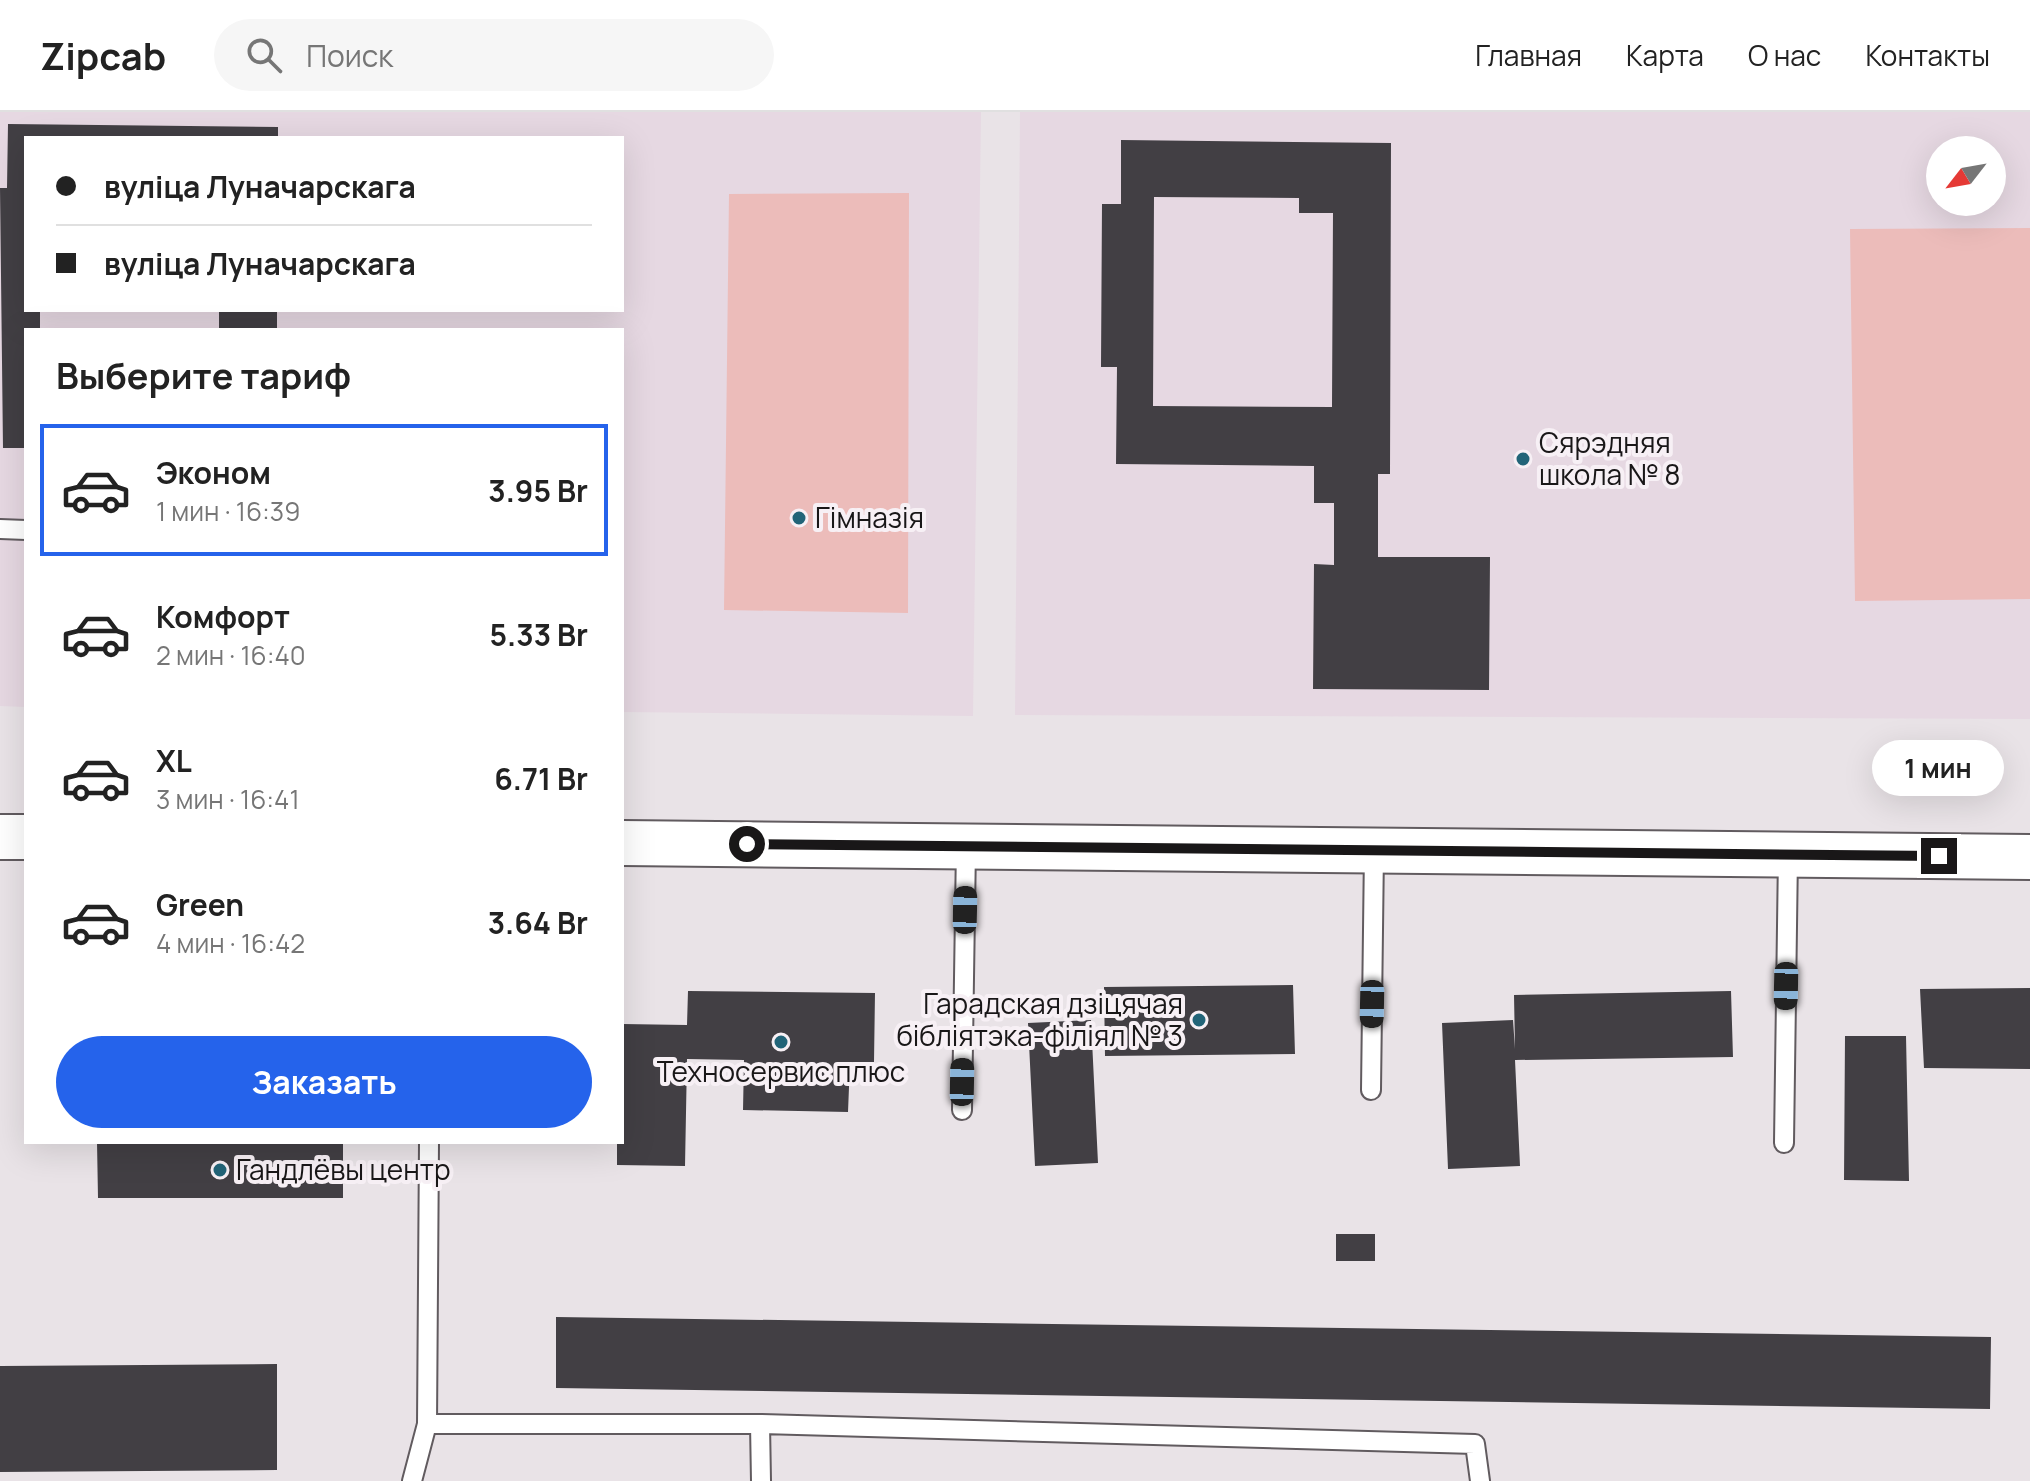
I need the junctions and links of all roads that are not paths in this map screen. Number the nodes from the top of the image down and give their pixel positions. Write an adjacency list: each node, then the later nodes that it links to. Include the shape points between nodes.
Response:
1 (0, 529): 2 (lane)
2 (24, 530)
3 (0, 837): 4 (street)
4 (24, 837)
5 (624, 843): 6 (street)
6 (966, 846): 7 (street); 11 (lane)
7 (1374, 850): 8 (street); 10 (lane)
8 (1788, 854): 9 (street); 12 (lane)
9 (2030, 857)
10 (1371, 1090)
11 (962, 1110)
12 (1784, 1143)
13 (429, 1144): 14 (lane)
14 (427, 1424): 15 (lane); 16 (lane)
15 (760, 1424): 17 (lane); 18 (lane, via 1475,1444)
16 (412, 1481)
17 (761, 1481)
18 (1480, 1481)

